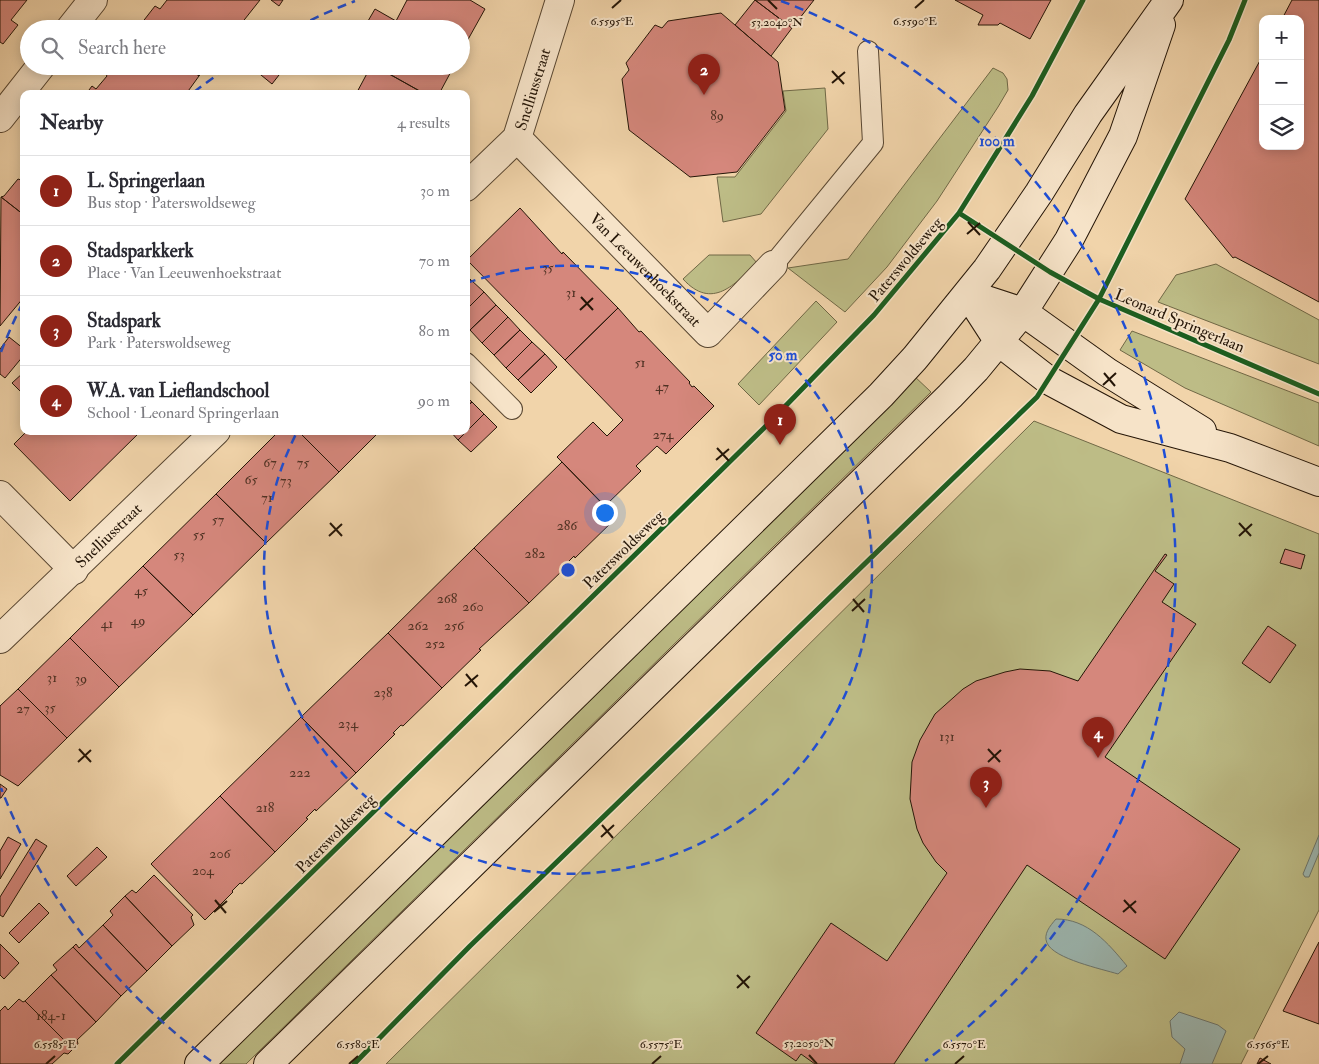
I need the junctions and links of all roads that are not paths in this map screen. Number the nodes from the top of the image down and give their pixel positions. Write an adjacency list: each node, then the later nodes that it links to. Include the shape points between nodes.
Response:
1 (93, 0): 4 (main road)
2 (560, 0): 10 (main road, Snelliusstraat)
3 (1168, 1): 13 (main road); 14 (main road, via 1124,136 1068,240)
4 (77, 20)
5 (868, 51): 12 (lane, via 873,143)
6 (34, 75): 7 (main road)
7 (22, 90)
8 (20, 93): 9 (main road)
9 (0, 118)
10 (517, 138): 11 (main road, Snelliusstraat); 12 (main road, Van Leeuwenhoekstraat, via 708,333)
11 (470, 183)
12 (773, 265)
13 (968, 294): 14 (main road); 15 (main road); 24 (main road, via 881,395)
14 (1023, 312): 15 (main road); 19 (main road, via 1107,372)
15 (1000, 342): 19 (main road, via 1048,380 1121,419); 25 (main road, via 950,396)
16 (470, 366): 17 (lane)
17 (512, 409)
18 (212, 435): 22 (main road, Snelliusstraat)
19 (1230, 448): 20 (main road)
20 (1319, 482)
21 (0, 494): 22 (main road)
22 (74, 570): 23 (main road, Snelliusstraat)
23 (0, 639)
24 (199, 1064)
25 (268, 1064)

